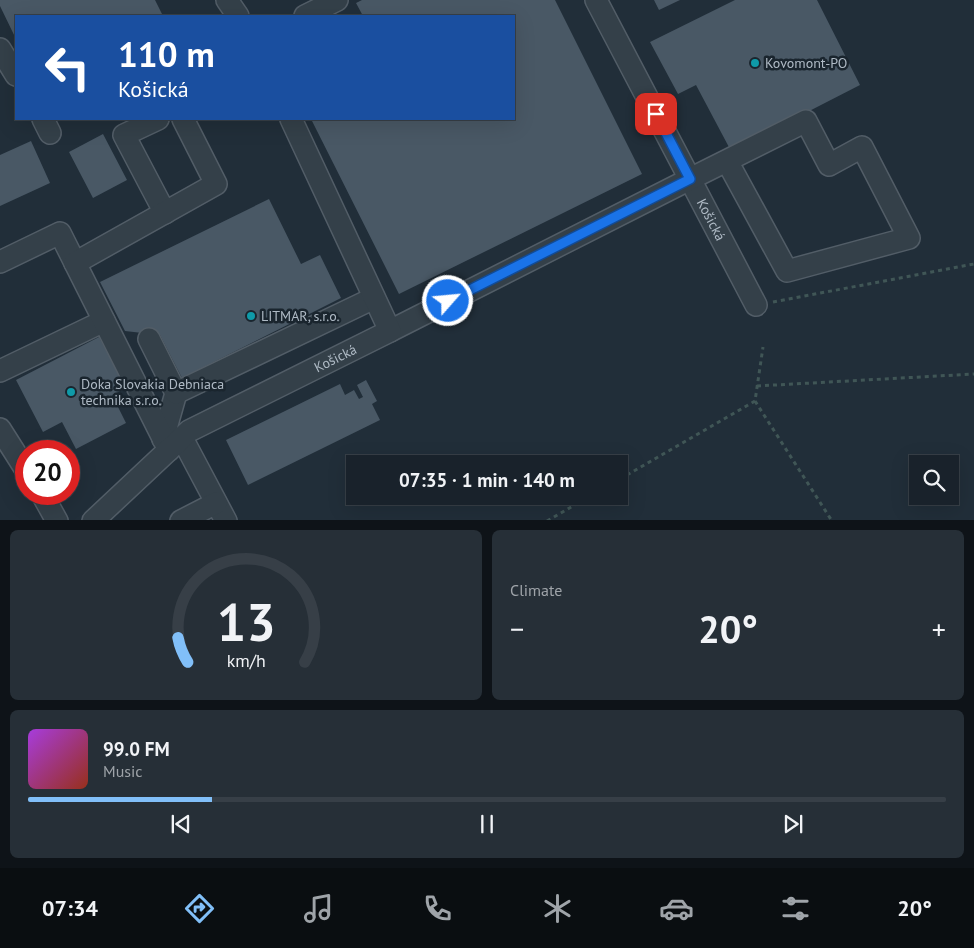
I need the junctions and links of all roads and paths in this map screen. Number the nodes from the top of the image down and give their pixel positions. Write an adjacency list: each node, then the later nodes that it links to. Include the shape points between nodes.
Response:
1 (227, 0): 4 (lane)
2 (337, 0): 5 (lane)
3 (596, 0): 12 (lane, Košická)
4 (237, 15)
5 (307, 15)
6 (0, 49): 7 (lane)
7 (15, 73)
8 (156, 120): 13 (lane, via 124,135)
9 (184, 120): 13 (lane, via 216,184)
10 (291, 120): 17 (lane)
11 (727, 160): 11 (lane, Košická, via 806,121 829,165 862,147 909,238 787,271); 12 (lane, Košická)
12 (690, 179): 18 (lane, Košická); 20 (lane, Košická)
13 (165, 213): 15 (lane)
14 (0, 262): 15 (lane, via 60,234)
15 (75, 263): 19 (lane)
16 (974, 264): 18 (path)
17 (374, 298): 20 (lane); 26 (lane)
18 (756, 305)
19 (104, 321): 23 (lane); 29 (lane)
20 (390, 331): 29 (lane, Košická)
21 (149, 339): 26 (lane)
22 (763, 347): 25 (path)
23 (0, 371)
24 (974, 374): 25 (path)
25 (758, 386): 27 (path)
26 (176, 393): 29 (lane)
27 (755, 401): 31 (path); 39 (path)
28 (0, 429): 30 (lane)
29 (171, 442): 34 (lane); 36 (lane, Košická)
30 (15, 453)
31 (628, 474)
32 (48, 505): 35 (lane)
33 (574, 505): 38 (path)
34 (221, 512): 37 (lane)
35 (57, 520)
36 (93, 520)
37 (181, 520)
38 (547, 520)
39 (832, 520)

